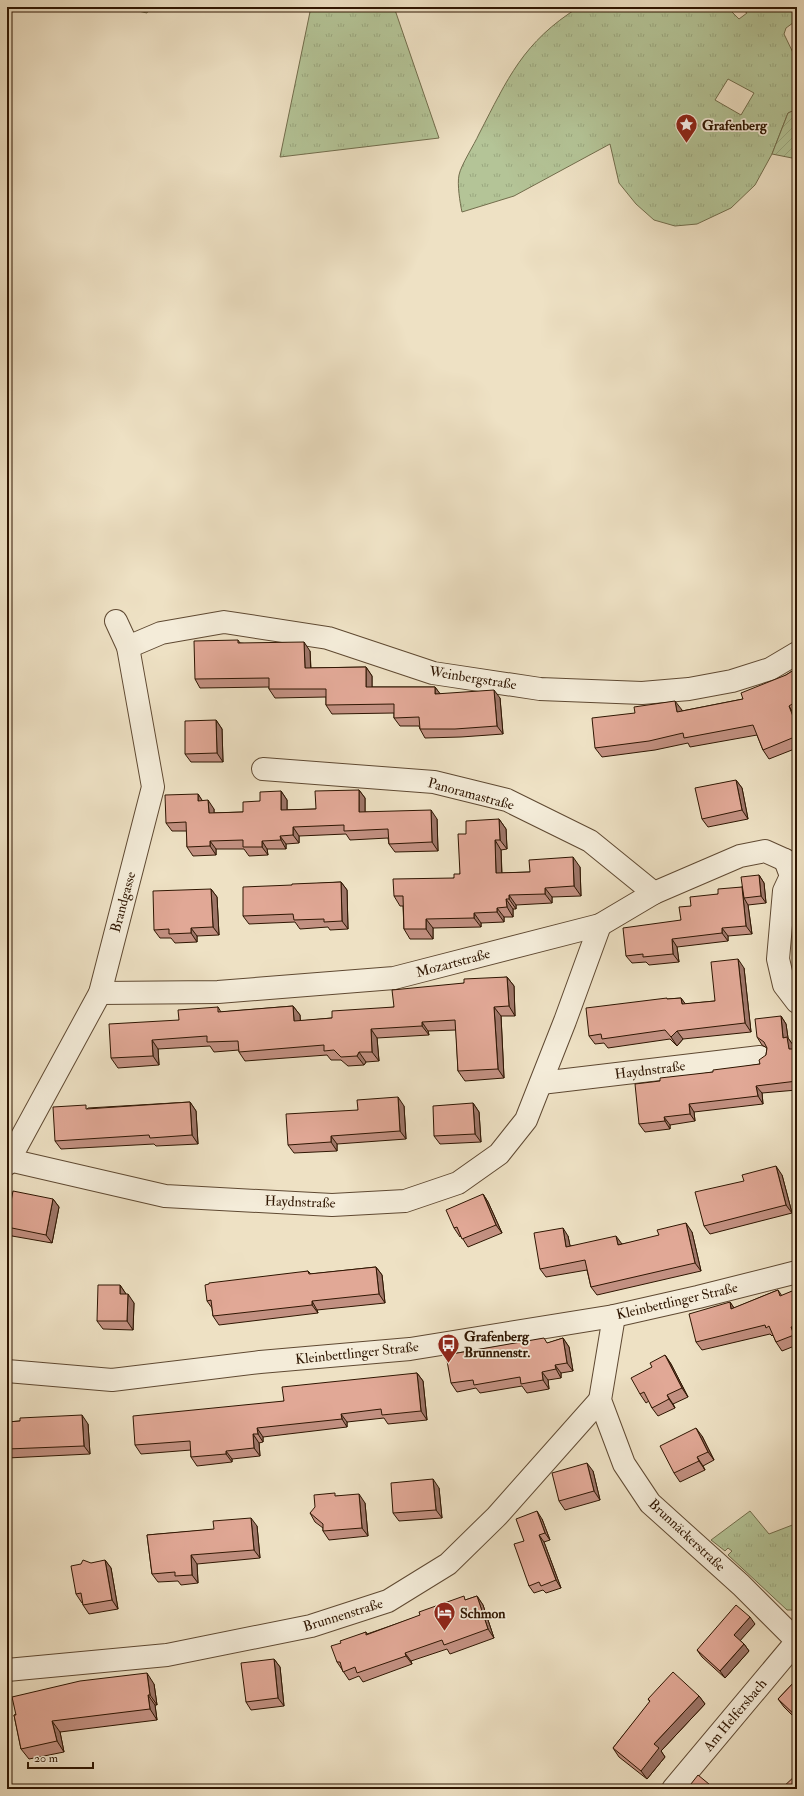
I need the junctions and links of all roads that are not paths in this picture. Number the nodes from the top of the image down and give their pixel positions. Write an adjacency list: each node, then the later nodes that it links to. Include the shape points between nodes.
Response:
1 (116, 621): 2 (street, Brandgasse)
2 (128, 647): 3 (street, Weinbergstraße, via 161,633 224,622 328,638 433,673 540,689 642,693 689,689 732,681 770,669); 8 (street, Brandgasse, via 153,787)
3 (797, 654)
4 (263, 768): 6 (street, Panoramastraße, via 434,782 507,800 590,841)
5 (791, 854): 6 (street, Mozartstraße, via 765,851 740,856); 9 (street, via 791,876 784,891 778,959 784,985)
6 (654, 894): 7 (street, Mozartstraße)
7 (600, 924): 8 (street, Mozartstraße, via 394,978 218,992); 11 (street, Haydnstraße)
8 (100, 993): 12 (street, Brandgasse)
9 (797, 1002)
10 (760, 1057): 11 (street, Haydnstraße)
11 (541, 1082): 12 (street, Haydnstraße, via 526,1120 499,1154 458,1183 405,1201 332,1205 165,1196)
12 (8, 1162)
13 (797, 1272): 14 (street, Kleinbettlinger Straße)
14 (614, 1316): 15 (street, Kleinbettlinger Straße, via 410,1349 260,1362 112,1380); 16 (street)
15 (7, 1371)
16 (600, 1400): 17 (street, Brunnäckerstraße, via 624,1464 650,1503); 18 (street, Brunnenstraße, via 497,1516 448,1564 388,1601 311,1626 167,1655)
17 (797, 1641): 19 (street, Am Helfersbach)
18 (7, 1670)
19 (673, 1789)

